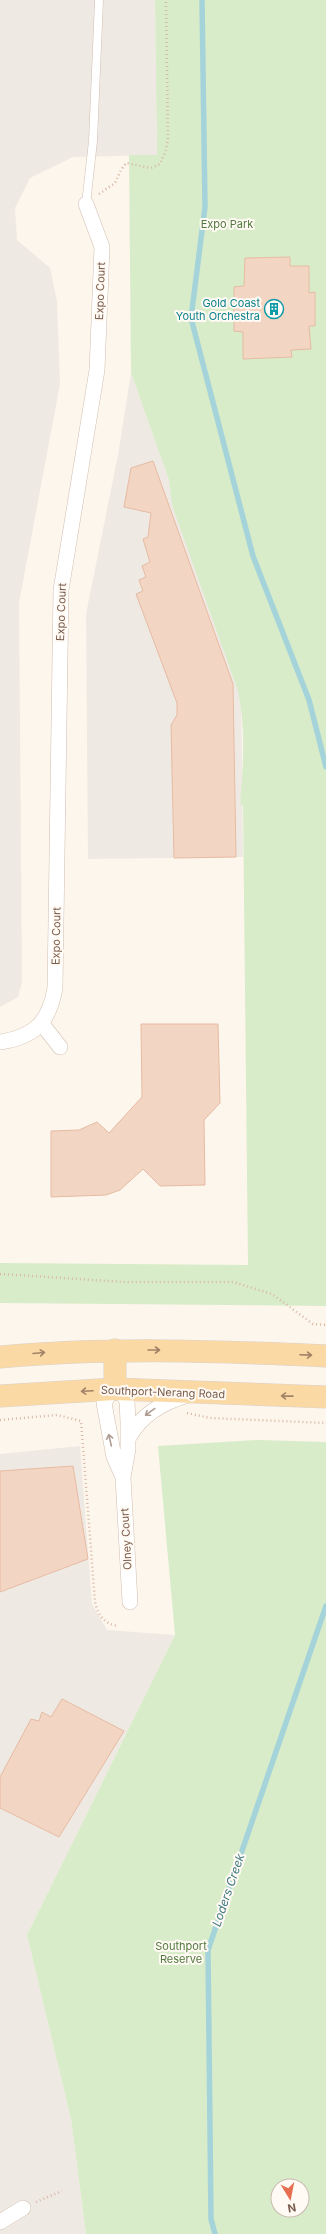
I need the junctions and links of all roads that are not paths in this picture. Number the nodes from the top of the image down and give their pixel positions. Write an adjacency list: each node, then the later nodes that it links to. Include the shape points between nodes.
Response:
1 (99, 0): 2 (lane, via 93,141)
2 (86, 204): 3 (street, Expo Court, via 102,247 97,370 61,590 55,988 53,1003)
3 (42, 1024): 4 (street, via 27,1034); 5 (street)
4 (0, 1042)
5 (60, 1047)
6 (115, 1350): 7 (main road, one-way to 7); 8 (main road, one-way to 6, via 48,1352); 9 (main road)
7 (326, 1356)
8 (0, 1357)
9 (115, 1389): 10 (main road, Southport-Nerang Road); 11 (main road, Southport-Nerang Road, one-way to 11); 13 (street, Olney Court, via 126,1401); 14 (street, Olney Court, one-way to 9, via 114,1457 104,1403)
10 (198, 1392): 12 (main road, Southport-Nerang Road, one-way to 10); 13 (street, Olney Court, one-way to 13, via 158,1406 139,1421)
11 (0, 1396)
12 (326, 1397)
13 (129, 1436): 14 (street, Olney Court)
14 (123, 1477): 15 (street, Olney Court)
15 (130, 1602)
16 (23, 2208): 17 (street)
17 (0, 2222)

